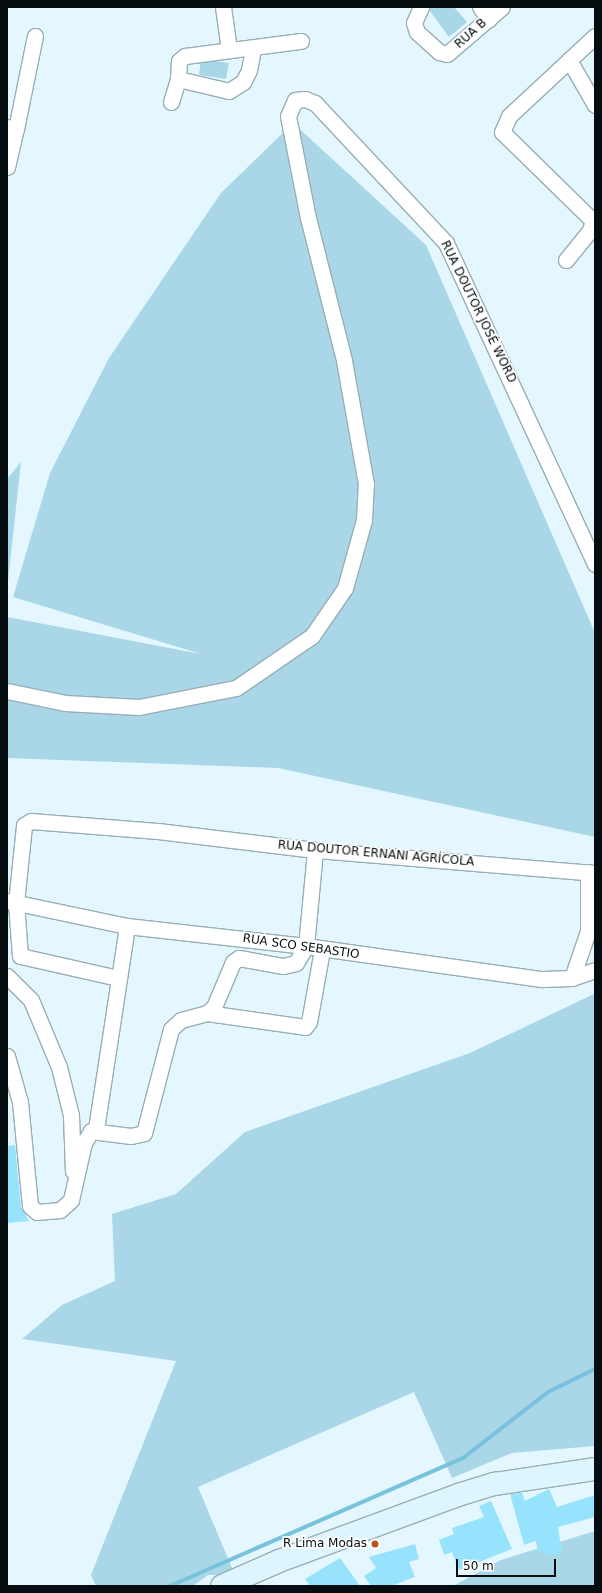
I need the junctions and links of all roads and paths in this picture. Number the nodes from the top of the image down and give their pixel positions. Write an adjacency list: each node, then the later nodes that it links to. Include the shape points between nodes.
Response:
1 (223, 7): 9 (street)
2 (480, 7): 5 (street)
3 (502, 7): 5 (street, RUA B)
4 (419, 11): 5 (street, RUA B, via 414,23 417,32 439,52 447,54)
5 (489, 19)
6 (35, 36): 15 (street)
7 (595, 36): 11 (street)
8 (301, 41): 10 (street)
9 (229, 49): 10 (street); 12 (street, via 181,57)
10 (253, 49): 12 (street, via 249,70 243,82 229,91)
11 (569, 60): 14 (street); 17 (street, via 509,116 502,132 593,221 590,230)
12 (178, 79): 13 (street)
13 (170, 102)
14 (595, 105)
15 (11, 128): 16 (street)
16 (7, 167)
17 (566, 260)
18 (595, 564): 19 (street, RUA DOUTOR JOSÉ WORD, via 446,243 315,103 305,99 295,100 288,116 308,218 344,360 366,484 364,520 345,588 312,636 236,688 139,707 65,704)
19 (7, 691)
20 (316, 850): 21 (street, RUA DOUTOR ERNANI AGRÍCOLA); 22 (street, RUA DOUTOR ERNANI AGRÍCOLA, via 158,831 31,821 21,831); 24 (street)
21 (592, 872): 29 (street, via 588,931)
22 (11, 902): 23 (street, RUA SCO SEBASTIO); 28 (street, RUA DOUTOR ERNANI AGRÍCOLA, via 18,952 23,959)
23 (127, 926): 24 (street, RUA SCO SEBASTIO); 28 (street)
24 (306, 946): 25 (street, RUA SCO SEBASTIO); 30 (street, via 291,966 239,958 233,962 214,1007)
25 (322, 950): 29 (street, RUA SCO SEBASTIO, via 542,979); 30 (street, via 308,1026)
26 (595, 970): 29 (street, RUA SCO SEBASTIO)
27 (7, 976): 33 (street, via 31,1000 60,1066 71,1115)
28 (118, 978): 32 (street)
29 (572, 978)
30 (207, 1013): 32 (street, via 181,1020 171,1029 144,1133 131,1136)
31 (7, 1056): 33 (street, via 20,1102 30,1206 37,1212 60,1210)
32 (96, 1129): 33 (street, via 87,1135 84,1143)
33 (74, 1194)
34 (595, 1469): 35 (street, via 495,1484 458,1495 279,1560)
35 (222, 1586)

